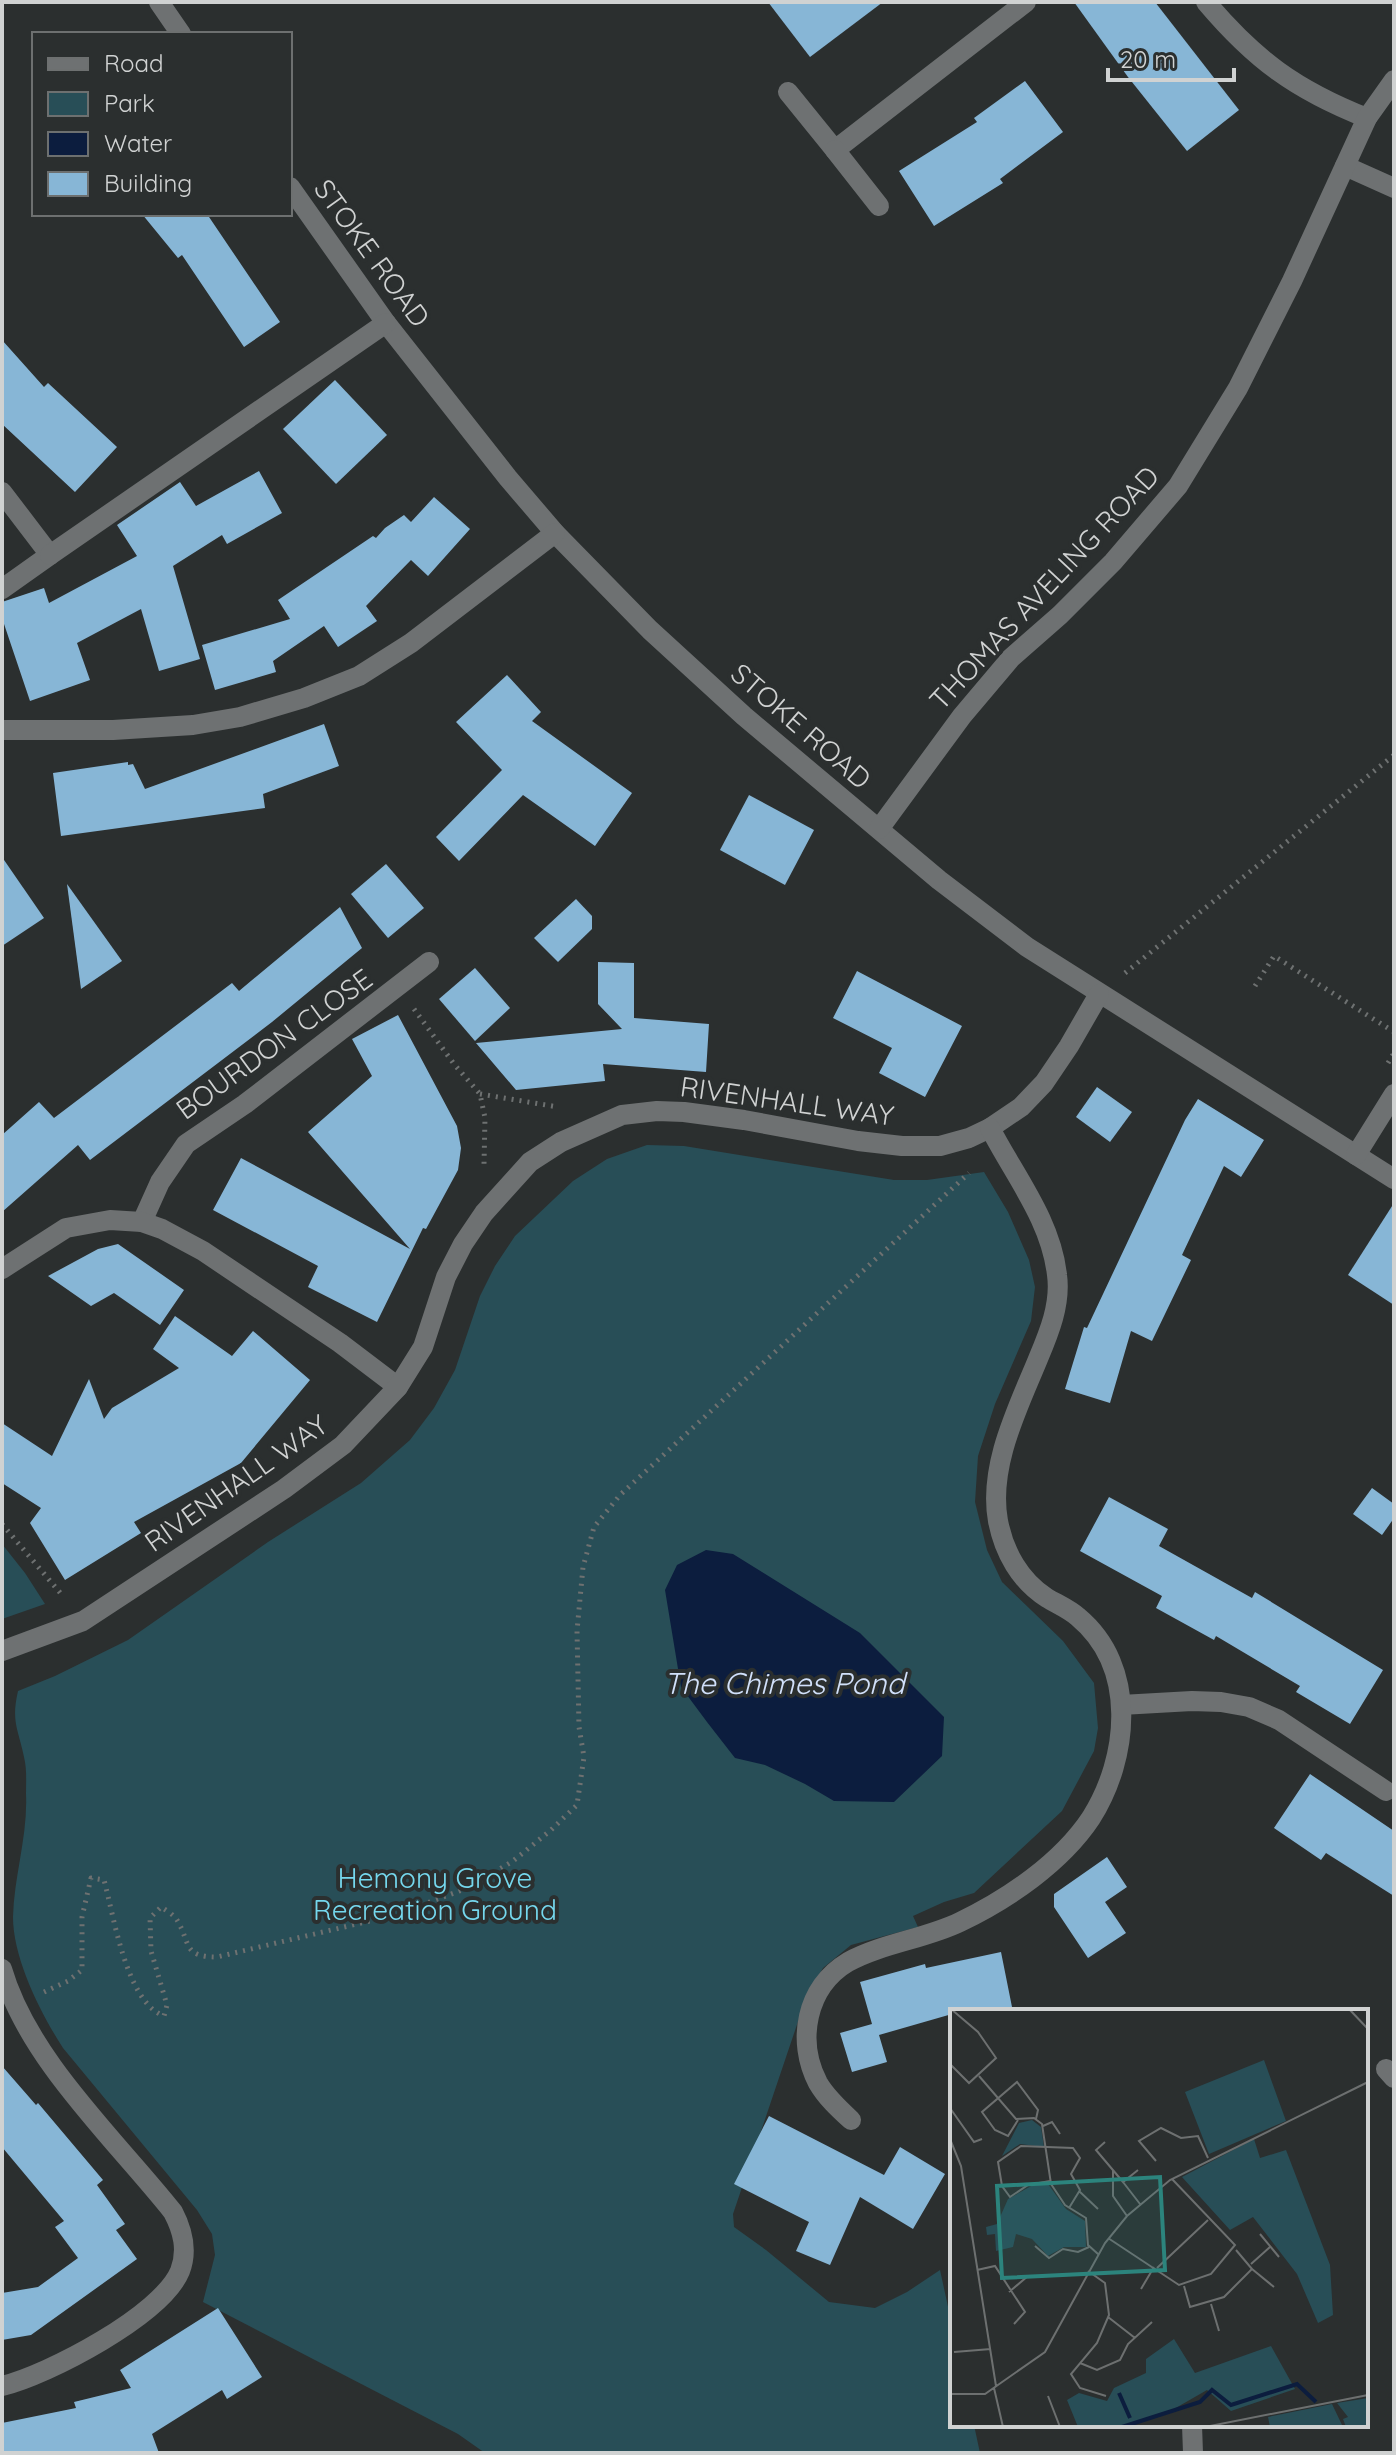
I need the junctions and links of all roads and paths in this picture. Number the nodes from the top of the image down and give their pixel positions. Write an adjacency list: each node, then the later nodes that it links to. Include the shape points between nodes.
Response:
1 (159, 2): 4 (street)
2 (1026, 2): 8 (street)
3 (1206, 2): 7 (street, via 1259,59 1334,105)
4 (180, 32)
5 (1394, 80): 7 (street, THOMAS AVELING ROAD)
6 (788, 92): 8 (street)
7 (1367, 118): 9 (street, THOMAS AVELING ROAD)
8 (835, 150): 12 (street)
9 (1345, 166): 10 (street); 20 (street, THOMAS AVELING ROAD, via 1238,388 1178,486 1113,562 1011,658)
10 (1394, 188)
11 (292, 190): 13 (street, STOKE ROAD)
12 (879, 206)
13 (386, 323): 15 (street, STOKE ROAD); 16 (street)
14 (2, 492): 16 (street)
15 (555, 533): 18 (street, via 411,643 359,676 304,698 193,725); 20 (street, STOKE ROAD, via 744,716)
16 (50, 555): 17 (street)
17 (2, 589)
18 (2, 730)
19 (1394, 755): 24 (path)
20 (879, 829): 24 (street, STOKE ROAD, via 1027,947)
21 (429, 962): 23 (street, BOURDON CLOSE)
22 (1255, 986): 25 (path, via 1274,956)
23 (398, 987): 26 (path); 33 (street, BOURDON CLOSE, via 186,1144)
24 (1099, 994): 29 (street, RIVENHALL WAY, via 1044,1083); 30 (street, STOKE ROAD)
25 (1394, 1032)
26 (480, 1094): 28 (path); 32 (path, via 485,1118)
27 (1394, 1094): 30 (street)
28 (567, 1108)
29 (994, 1137): 32 (street, RIVENHALL WAY, via 902,1146 684,1112 622,1115 530,1162); 39 (street, via 1043,1225 1058,1294 1047,1339 999,1464 997,1518 1004,1544 1029,1585 1077,1616 1101,1643 1118,1682); 42 (path, via 620,1495 594,1527 583,1567 577,1631 584,1757 579,1793 577,1805 551,1830 470,1887 395,1915 217,1957 201,1957 189,1949 176,1918 161,1907 150,1918 151,1951 167,2005 164,2016 141,1999 104,1880 91,1878 82,1917 82,1970)
30 (1356, 1155): 31 (street, STOKE ROAD)
31 (1394, 1179)
32 (484, 1213): 35 (street, RIVENHALL WAY, via 446,1277 423,1347)
33 (142, 1222): 34 (street, via 110,1220 66,1228); 35 (street, via 203,1251)
34 (2, 1269)
35 (398, 1387): 37 (street, RIVENHALL WAY, via 343,1445 284,1489)
36 (2, 1524): 37 (path)
37 (83, 1621): 38 (street, RIVENHALL WAY)
38 (2, 1651)
39 (1121, 1705): 40 (street, via 1192,1701 1249,1707 1279,1720); 43 (street, via 1114,1769 1090,1819 1071,1843 997,1902 935,1934 850,1961 816,1996 806,2040 811,2067 819,2086)
40 (1386, 1791)
41 (2, 1969): 42 (street)
42 (15, 2007): 44 (street, via 55,2070 173,2212 184,2251 176,2279 132,2320 64,2362)
43 (851, 2120)
44 (2, 2386)
45 (1192, 2427): 46 (street)
46 (1193, 2453)

